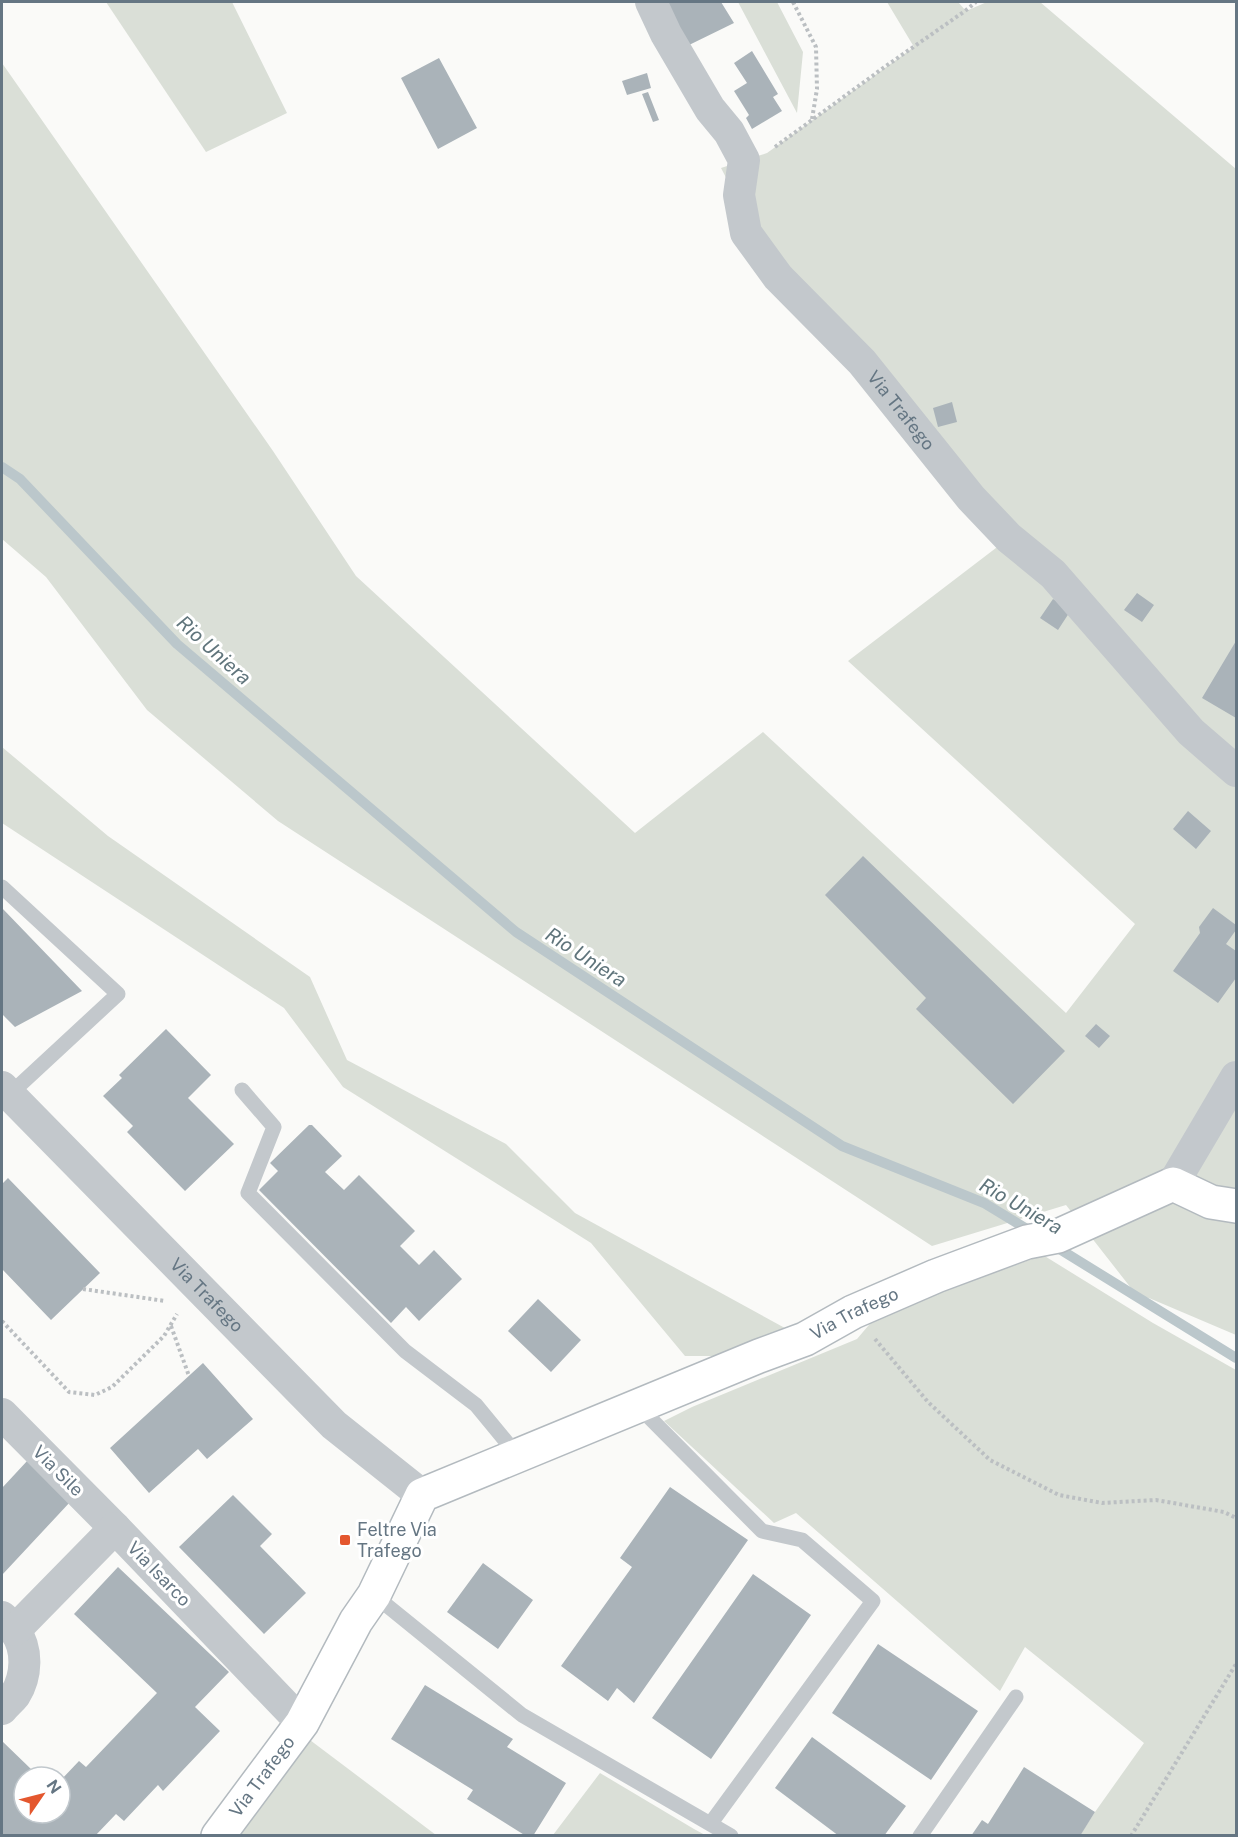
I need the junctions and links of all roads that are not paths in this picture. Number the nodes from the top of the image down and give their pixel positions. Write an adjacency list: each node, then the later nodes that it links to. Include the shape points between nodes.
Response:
1 (651, 2): 2 (street, Via Trafego, via 710,109 729,132 744,160 739,195 746,233 778,277 862,363 971,498 1009,538 1053,574 1191,732)
2 (1236, 771)
3 (2, 887): 6 (lane, via 118,994)
4 (1236, 1077): 7 (street)
5 (242, 1090): 11 (lane, via 274,1126 248,1193 405,1351 476,1405)
6 (5, 1091): 12 (street, Via Trafego, via 189,1295 334,1425)
7 (1173, 1184): 8 (street, via 1211,1202); 9 (street, Via Trafego, via 1058,1236 1027,1242 936,1276 853,1312 805,1340)
8 (1236, 1206)
9 (639, 1407): 11 (street, Via Trafego); 19 (lane, via 762,1531 802,1540 873,1601)
10 (2, 1414): 13 (street, Via Sile)
11 (518, 1456): 12 (street, Via Trafego)
12 (422, 1495): 14 (street, Via Trafego)
13 (115, 1528): 15 (street, Via Isarco); 18 (street, Via Isarco)
14 (374, 1595): 18 (street, Via Trafego); 19 (lane, via 522,1715)
15 (8, 1624): 17 (street, via 22,1646 24,1663 22,1680)
16 (1016, 1697): 22 (lane)
17 (2, 1708)
18 (302, 1723): 20 (street, Via Trafego)
19 (711, 1822): 21 (lane)
20 (218, 1836)
21 (731, 1836)
22 (920, 1836)

